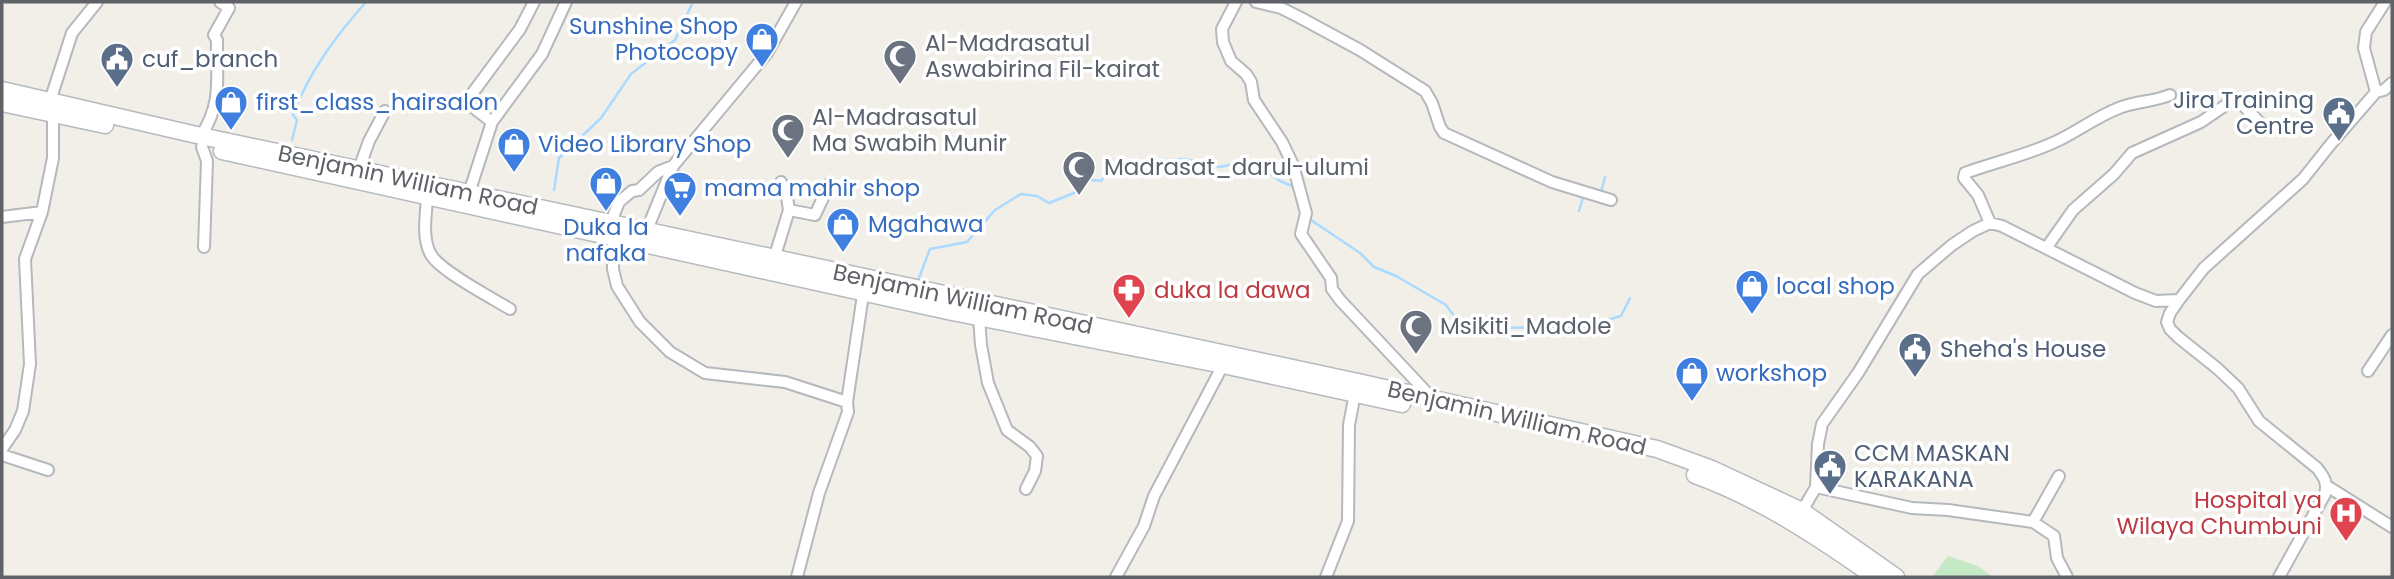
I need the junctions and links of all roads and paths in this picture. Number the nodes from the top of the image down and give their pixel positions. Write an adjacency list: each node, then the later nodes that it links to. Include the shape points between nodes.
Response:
1 (97, 2): 14 (street, via 72,33)
2 (220, 2): 18 (street, via 229,8 214,35 218,94)
3 (534, 2): 16 (street, via 520,29 466,102)
4 (566, 2): 16 (street, via 542,54)
5 (796, 2): 19 (street, via 767,53)
6 (1236, 2): 43 (street, via 1222,29 1223,42 1231,61 1251,82 1254,100 1293,165 1305,216 1301,234 1331,278 1332,289)
7 (1256, 2): 25 (street, via 1299,17 1424,91 1444,133 1552,182)
8 (2385, 2): 11 (street, via 2366,32 2364,48)
9 (2392, 83): 11 (street)
10 (2, 90): 14 (main road, Benjamin William Road)
11 (2376, 92): 36 (street, via 2303,179 2204,268)
12 (2170, 95): 29 (street, via 2120,107 2058,141 1965,173)
13 (2, 103): 14 (main road, Benjamin William Road)
14 (51, 107): 18 (main road, Benjamin William Road); 27 (street, via 53,158)
15 (385, 111): 20 (street)
16 (492, 122): 23 (street)
17 (2265, 128): 33 (street, via 2236,98 2201,122 2132,153 2073,210)
18 (202, 141): 20 (main road, Benjamin William Road); 24 (main road, Benjamin William Road); 32 (street, via 207,161)
19 (673, 166): 30 (street, via 619,202); 31 (street)
20 (359, 169): 23 (main road, Benjamin William Road)
21 (781, 182): 26 (street)
22 (830, 183): 26 (street, via 815,215)
23 (469, 192): 30 (main road, Benjamin William Road)
24 (427, 198): 30 (main road, Benjamin William Road); 37 (street, via 429,252 439,264)
25 (1611, 200)
26 (789, 210): 34 (street)
27 (42, 212): 28 (street); 45 (street, via 25,259 30,364 23,411)
28 (2, 217)
29 (1990, 223): 33 (street); 50 (street, via 1973,230 1918,274 1822,424)
30 (612, 230): 31 (main road, Benjamin William Road); 35 (main road, Benjamin William Road); 44 (street, via 618,286 640,322 670,352 705,373 785,382)
31 (646, 232): 34 (main road, Benjamin William Road)
32 (204, 247)
33 (2048, 247): 36 (street, via 2156,301)
34 (774, 259): 35 (main road, Benjamin William Road)
35 (864, 285): 38 (main road, Benjamin William Road); 42 (main road, Benjamin William Road); 44 (street)
36 (2179, 300): 49 (street, via 2170,313 2169,329 2238,388 2259,421 2317,468)
37 (510, 309)
38 (979, 317): 40 (main road, Benjamin William Road); 51 (street, via 988,383 1007,430 1037,456)
39 (2392, 335): 41 (street)
40 (1223, 365): 42 (main road, Benjamin William Road); 56 (street)
41 (2368, 371)
42 (1356, 388): 43 (main road, Benjamin William Road); 57 (street, via 1349,425 1348,521); 58 (main road, Benjamin William Road, via 1654,460 1759,503)
43 (1434, 400): 52 (main road, Benjamin William Road, via 1657,449)
44 (847, 402): 55 (street, via 848,412 818,494)
45 (2, 449)
46 (2, 455): 47 (street)
47 (48, 470)
48 (2059, 476): 53 (street)
49 (2327, 486): 54 (street); 61 (street)
50 (1816, 487): 52 (street); 53 (street, via 1912,508)
51 (1026, 489)
52 (1802, 511): 59 (main road, Benjamin William Road)
53 (2033, 522): 60 (street, via 2054,536 2057,558)
54 (2392, 527)
55 (797, 577)
56 (1116, 577)
57 (1326, 577)
58 (1875, 577)
59 (1896, 577)
60 (2067, 577)
61 (2279, 577)

